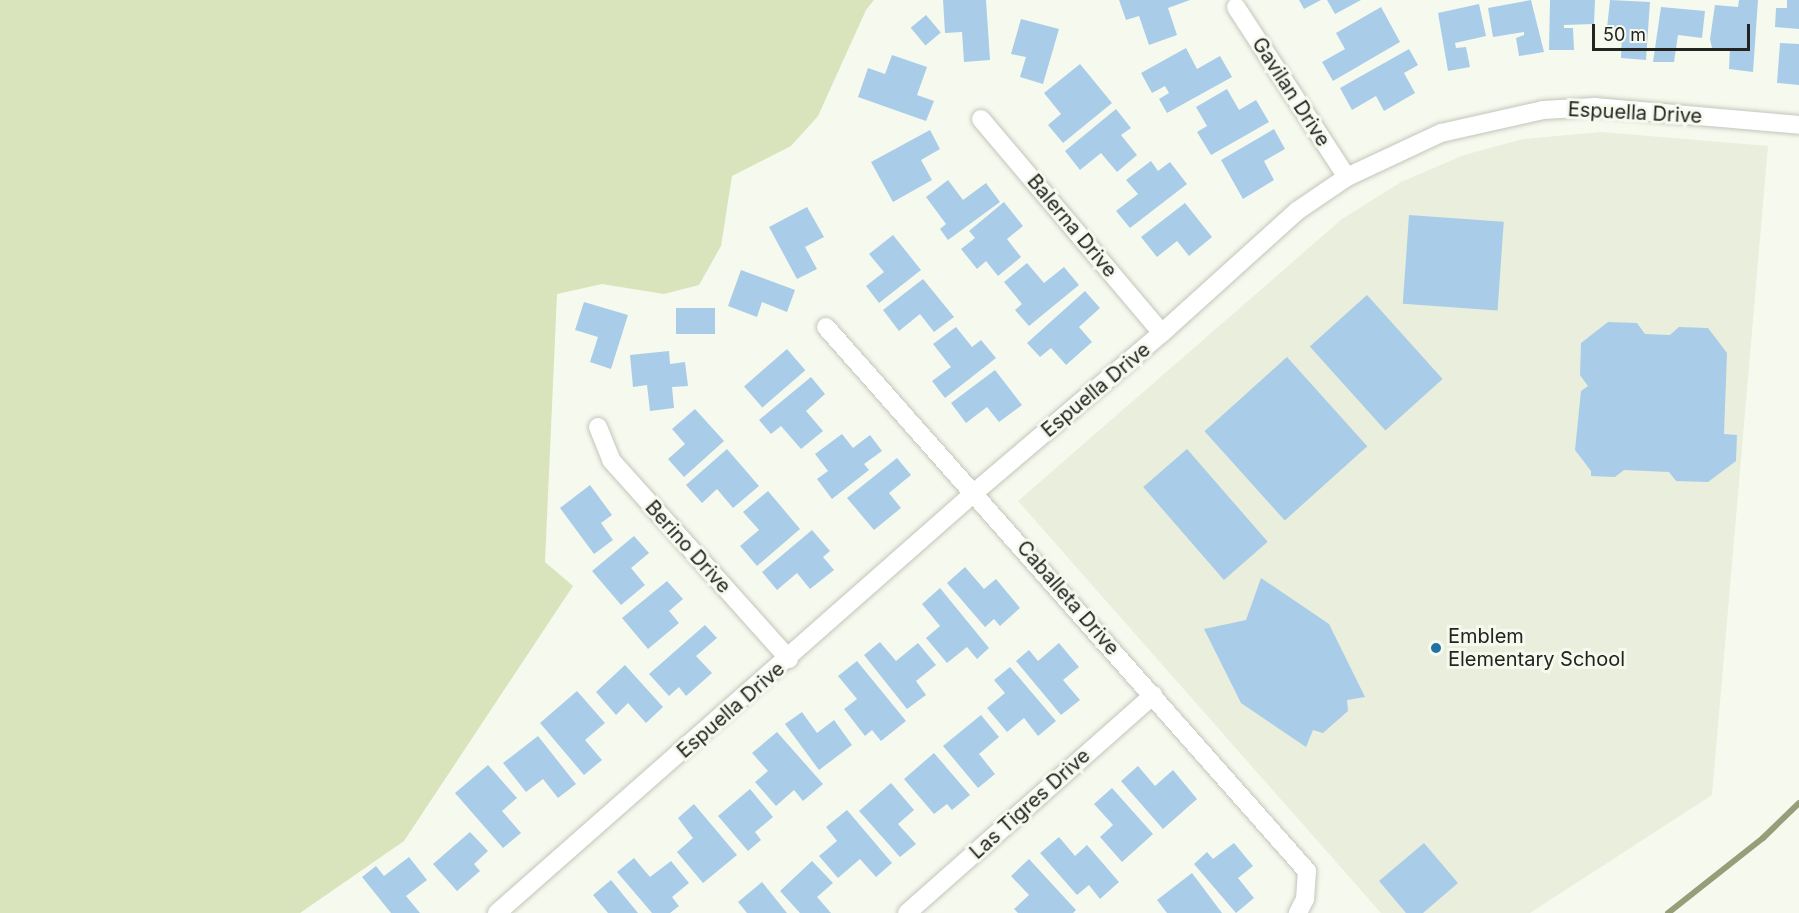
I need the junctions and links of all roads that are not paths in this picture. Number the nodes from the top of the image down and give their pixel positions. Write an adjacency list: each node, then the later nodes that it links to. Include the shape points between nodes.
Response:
1 (1236, 7): 4 (street, Gavilan Drive)
2 (981, 119): 6 (street, Balerna Drive)
3 (1799, 125): 4 (street, Espuella Drive, via 1595,107 1543,110 1441,133)
4 (1347, 177): 6 (street, Espuella Drive, via 1297,211)
5 (826, 327): 8 (street, Caballeta Drive)
6 (1162, 333): 8 (street, Espuella Drive)
7 (598, 427): 9 (street, Berino Drive, via 611,460)
8 (975, 492): 9 (street, Espuella Drive); 10 (street, Caballeta Drive)
9 (789, 659): 11 (street, Espuella Drive)
10 (1153, 695): 12 (street, Las Tigres Drive); 13 (street, Caballeta Drive, via 1307,871 1305,899)
11 (497, 913)
12 (907, 913)
13 (1298, 913)

